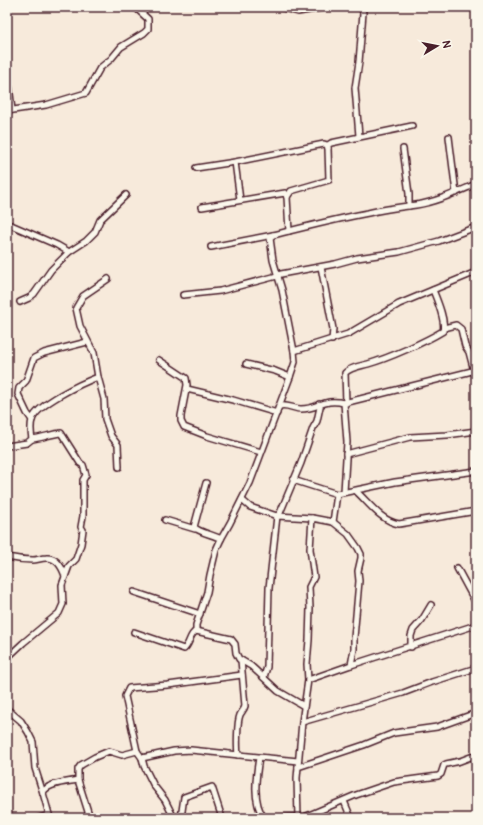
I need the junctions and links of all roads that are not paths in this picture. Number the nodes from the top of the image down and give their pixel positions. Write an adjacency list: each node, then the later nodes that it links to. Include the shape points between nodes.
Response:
1 (135, 7): 7 (street, via 148,19 148,29 121,47 100,68 86,92 46,105)
2 (279, 7): 5 (street)
3 (327, 7): 5 (street, via 298,12)
4 (362, 7): 9 (street, via 360,62 355,88)
5 (290, 9)
6 (7, 69): 7 (street)
7 (10, 110)
8 (412, 126): 9 (street)
9 (359, 136): 11 (street, via 331,143)
10 (449, 137): 16 (street)
11 (328, 149): 13 (street, via 324,144); 18 (street, via 329,180 291,191)
12 (403, 149): 20 (street)
13 (236, 162): 14 (street); 19 (street)
14 (196, 168)
15 (476, 184): 16 (street)
16 (456, 193): 20 (street)
17 (126, 195): 27 (street, via 100,220 95,232 86,241)
18 (287, 197): 19 (street, via 283,192); 24 (street)
19 (240, 200): 21 (street)
20 (409, 206): 24 (street, via 368,212)
21 (202, 207)
22 (476, 227): 28 (street, via 399,252 357,258)
23 (7, 228): 27 (street, via 11,225)
24 (289, 231): 25 (street)
25 (273, 235): 26 (street); 30 (street, via 270,241)
26 (211, 247)
27 (69, 252): 34 (street, via 29,298)
28 (321, 267): 30 (street); 36 (street, via 333,329)
29 (476, 272): 32 (street)
30 (277, 276): 33 (street, via 220,291); 38 (street)
31 (108, 279): 37 (street, via 83,296 76,308)
32 (433, 290): 35 (street); 36 (street, via 399,304 348,334)
33 (184, 295)
34 (20, 302)
35 (444, 328): 41 (street, via 456,325 461,329); 45 (street, via 441,332 406,349 345,373)
36 (332, 340): 38 (street)
37 (87, 342): 42 (street, via 94,354); 49 (street, via 34,358 26,381 19,388 18,394)
38 (294, 351): 43 (street, via 295,362)
39 (159, 360): 44 (street, via 186,378)
40 (246, 364): 43 (street, via 275,371)
41 (475, 370): 45 (street)
42 (98, 377): 49 (street, via 51,401 39,410); 55 (street, via 104,399 105,419 111,436 118,445)
43 (290, 378): 47 (street)
44 (187, 389): 48 (street); 53 (street, via 180,421 184,427)
45 (345, 403): 46 (street, via 327,401); 54 (street)
46 (319, 404): 47 (street, via 299,409); 57 (street, via 317,420)
47 (280, 406): 48 (street)
48 (276, 413): 53 (street)
49 (32, 420): 51 (street)
50 (476, 431): 54 (street, via 410,437)
51 (32, 439): 52 (street, via 27,443); 72 (street, via 61,433 83,465 86,475 83,480 81,544)
52 (7, 446)
53 (261, 452): 62 (street)
54 (346, 454): 60 (street)
55 (119, 467)
56 (476, 471): 59 (street, via 395,482)
57 (293, 480): 61 (street); 64 (street)
58 (206, 483): 68 (street)
59 (356, 491): 60 (street); 63 (street, via 384,519 399,524)
60 (344, 492): 61 (street)
61 (338, 494): 67 (street)
62 (242, 500): 64 (street, via 250,507); 69 (street)
63 (476, 511)
64 (277, 516): 65 (street); 86 (street, via 269,588 267,667)
65 (312, 518): 67 (street); 87 (street, via 310,549 314,577 309,587)
66 (165, 520): 68 (street)
67 (333, 522): 83 (street, via 348,534 361,554)
68 (195, 529): 69 (street)
69 (221, 539): 76 (street)
70 (7, 557): 72 (street, via 24,560 47,558 56,561)
71 (457, 568): 74 (street)
72 (66, 576): 81 (street, via 62,585 63,604 59,613)
73 (134, 592): 76 (street)
74 (476, 603)
75 (431, 604): 80 (street, via 413,630)
76 (200, 614): 78 (street)
77 (476, 625): 80 (street)
78 (196, 631): 79 (street, via 192,633 184,649); 82 (street, via 231,638 235,644 237,657)
79 (134, 632)
80 (411, 647): 83 (street)
81 (7, 658)
82 (241, 660): 85 (street); 86 (street)
83 (352, 665): 87 (street)
84 (476, 668): 91 (street, via 403,693)
85 (242, 675): 92 (street, via 129,688 125,696); 93 (street, via 245,706 238,721)
86 (264, 677): 88 (street, via 278,691)
87 (308, 680): 88 (street)
88 (304, 706): 91 (street)
89 (7, 709): 100 (street, via 21,721 33,742 35,768)
90 (476, 713): 98 (street, via 437,727 394,733)
91 (302, 722): 97 (street)
92 (137, 751): 95 (street); 99 (street, via 122,755 109,751 95,757 78,769)
93 (238, 755): 95 (street, via 174,750); 96 (street)
94 (476, 755): 101 (street, via 444,765 438,776 394,782)
95 (142, 758): 107 (street, via 154,786 166,800)
96 (259, 758): 97 (street); 110 (street, via 256,795)
97 (298, 761): 98 (street)
98 (298, 767): 112 (street)
99 (78, 780): 100 (street, via 49,786); 106 (street)
100 (43, 793): 103 (street)
101 (344, 801): 112 (street); 113 (street)
102 (7, 813): 104 (street)
103 (49, 816): 105 (street)
104 (9, 818)
105 (39, 818)
106 (90, 818)
107 (174, 818)
108 (181, 818): 109 (street, via 184,797 212,787)
109 (222, 818)
110 (264, 818)
111 (278, 818): 112 (street)
112 (299, 818)
113 (351, 818)

